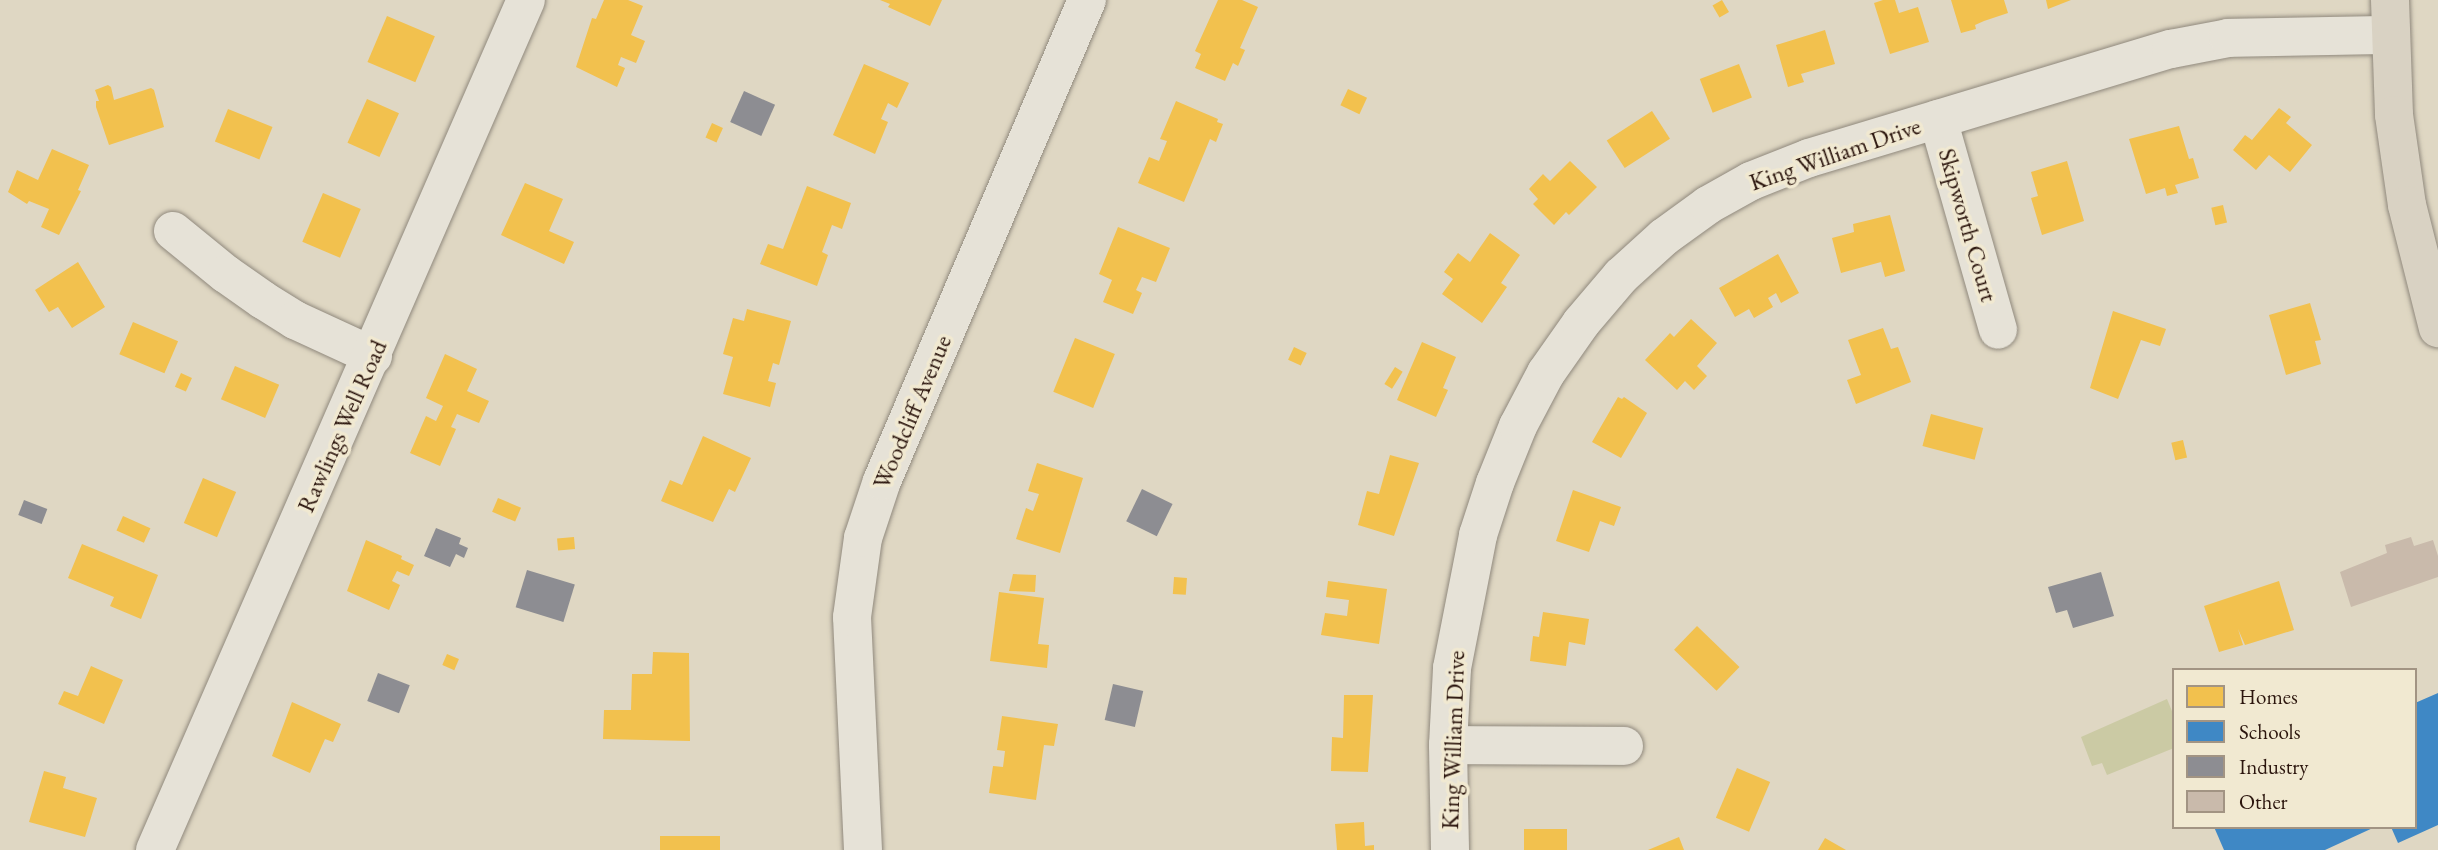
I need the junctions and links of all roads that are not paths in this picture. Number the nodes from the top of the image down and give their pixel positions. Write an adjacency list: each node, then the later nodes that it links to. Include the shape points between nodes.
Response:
1 (526, 0): 8 (street, Rawlings Well Road)
2 (1087, 0): 12 (street, Woodcliff Avenue, via 882,481 863,538 852,617)
3 (2390, 18): 4 (street, King William Drive, via 2171,49); 6 (main road, via 2394,116 2407,205)
4 (1938, 119): 7 (street, Skipworth Court); 9 (street, King William Drive, via 1809,158 1751,181 1708,205 1621,276 1581,323 1546,373 1518,426 1478,535 1452,668)
5 (173, 231): 8 (street, via 284,313)
6 (2438, 328)
7 (1998, 330)
8 (373, 356): 11 (street, Rawlings Well Road)
9 (1448, 745): 10 (street); 13 (street, King William Drive)
10 (1624, 746)
11 (155, 850)
12 (863, 850)
13 (1450, 850)

